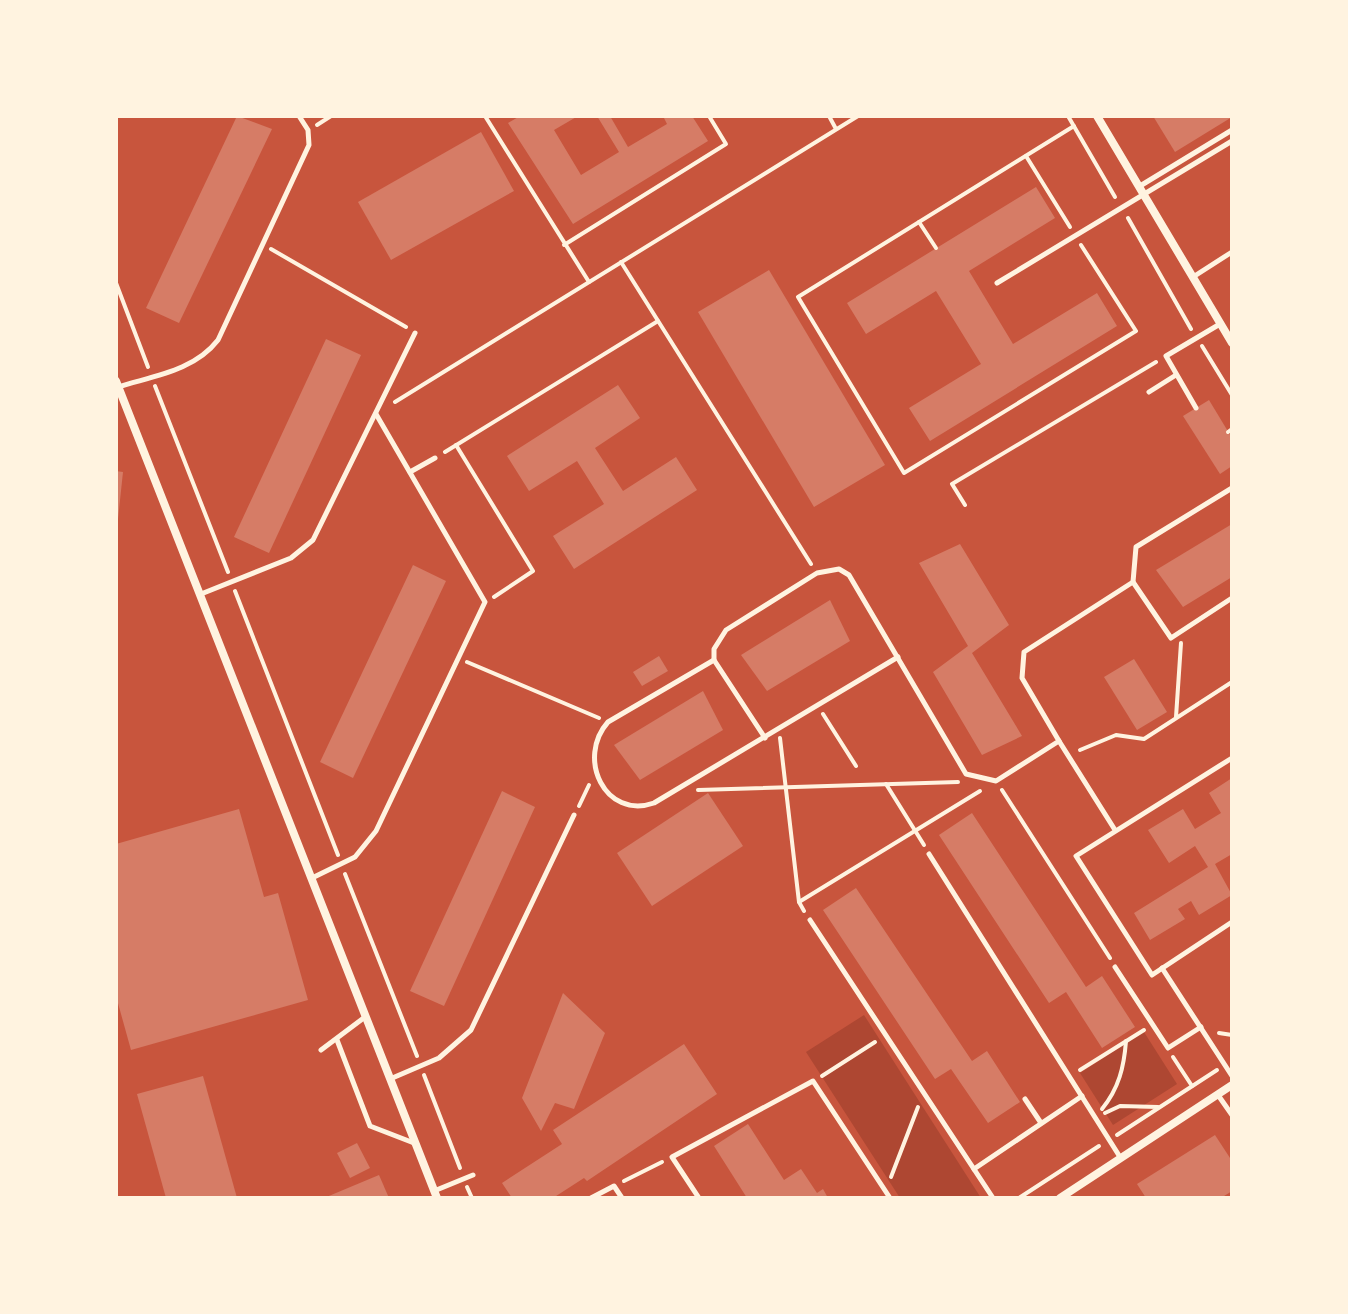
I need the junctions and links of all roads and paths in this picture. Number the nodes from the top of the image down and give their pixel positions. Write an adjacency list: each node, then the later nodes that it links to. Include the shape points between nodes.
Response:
1 (299, 116): 17 (lane, via 309,145)
2 (485, 116): 18 (path)
3 (709, 116): 18 (path, via 726,144)
4 (829, 116): 9 (path)
5 (858, 116): 9 (path)
6 (1068, 116): 8 (path)
7 (1097, 116): 13 (street)
8 (1074, 126): 12 (path); 14 (path)
9 (836, 129): 21 (path)
10 (1232, 130): 13 (lane)
11 (1232, 141): 13 (lane)
12 (1026, 156): 15 (path); 16 (path)
13 (1141, 191): 14 (lane); 22 (street)
14 (1122, 208): 16 (lane); 29 (path)
15 (919, 222): 16 (path, via 798,297 904,473 1136,331); 19 (path)
16 (1076, 236): 25 (lane)
17 (262, 244): 28 (path); 35 (lane, via 218,340 186,366)
18 (564, 245): 23 (path)
19 (936, 248)
20 (1232, 252): 22 (lane)
21 (621, 262): 23 (path); 26 (path)
22 (1193, 277): 27 (street)
23 (589, 282): 40 (path)
24 (116, 283): 33 (path)
25 (997, 283)
26 (658, 321): 41 (path); 46 (path)
27 (1221, 323): 29 (lane); 30 (street)
28 (415, 333): 40 (lane)
29 (1197, 338): 31 (lane); 38 (path)
30 (1232, 343)
31 (1166, 356): 34 (lane); 45 (path, via 952,484)
32 (163, 362): 33 (path)
33 (148, 367): 35 (path)
34 (1176, 375): 37 (lane); 39 (lane)
35 (152, 377): 36 (lane); 47 (path)
36 (117, 384): 49 (street)
37 (1149, 392)
38 (1232, 395)
39 (1196, 408)
40 (376, 414): 43 (lane); 47 (lane, via 313,540 291,558)
41 (456, 445): 42 (path); 51 (path, via 533,571)
42 (435, 458): 43 (lane)
43 (410, 472): 51 (lane)
44 (1232, 488): 48 (lane, via 1136,547)
45 (965, 505)
46 (817, 573): 53 (lane, via 839,569 849,575); 55 (lane, via 726,630 714,649)
47 (232, 582): 49 (lane); 76 (path)
48 (1133, 582): 52 (lane, via 1171,638); 62 (lane, via 1024,652 1022,678)
49 (201, 594): 77 (street)
50 (1232, 598): 52 (lane)
51 (485, 602): 54 (lane)
52 (1181, 631): 58 (path)
53 (898, 657): 57 (lane); 66 (lane, via 966,774)
54 (458, 658): 59 (path); 76 (lane, via 376,831 366,847)
55 (714, 660): 59 (lane); 61 (lane)
56 (1232, 682): 58 (path)
57 (818, 705): 60 (lane); 64 (path)
58 (1176, 717): 62 (path, via 1144,739 1116,735 1082,751)
59 (608, 722): 65 (lane, via 592,748)
60 (779, 729): 61 (lane); 69 (path)
61 (765, 738): 70 (lane)
62 (1059, 741): 66 (lane); 72 (lane)
63 (1232, 758): 72 (lane)
64 (856, 766)
65 (596, 772): 70 (lane, via 624,806 638,808); 71 (path)
66 (996, 781): 73 (path); 80 (path)
67 (964, 782): 68 (path)
68 (886, 784): 69 (path); 73 (path)
69 (787, 787): 70 (path); 73 (path, via 799,902)
70 (675, 791)
71 (574, 815): 91 (lane, via 471,1030 458,1045)
72 (1115, 830): 81 (lane, via 1076,856 1152,975)
73 (915, 831): 75 (path)
74 (353, 851): 76 (path)
75 (929, 854): 92 (lane)
76 (340, 862): 77 (lane); 91 (path)
77 (312, 878): 82 (street)
78 (810, 920): 85 (lane)
79 (1232, 922): 81 (lane)
80 (1115, 967): 83 (lane)
81 (1162, 968): 84 (lane)
82 (366, 1016): 86 (lane); 94 (street)
83 (1152, 1024): 87 (path); 88 (lane)
84 (1201, 1027): 88 (lane); 90 (lane)
85 (885, 1035): 95 (path); 98 (lane)
86 (337, 1040): 89 (lane); 107 (lane, via 370,1126)
87 (1126, 1041): 92 (path); 104 (path, via 1124,1067 1113,1095)
88 (1168, 1048): 97 (path)
89 (321, 1050)
90 (1225, 1065): 93 (lane); 97 (path)
91 (421, 1066): 94 (lane); 112 (path)
92 (1069, 1076): 100 (lane)
93 (1232, 1076)
94 (390, 1079): 107 (street)
95 (813, 1081): 108 (lane); 114 (lane)
96 (1232, 1085): 99 (street)
97 (1192, 1086): 102 (path)
98 (924, 1093): 110 (lane); 114 (path)
99 (1218, 1094): 103 (lane); 109 (street)
100 (1082, 1096): 104 (lane); 105 (lane)
101 (1025, 1099): 105 (lane)
102 (1160, 1107): 104 (path, via 1120,1106); 106 (path)
103 (1232, 1115)
104 (1095, 1117): 106 (lane)
105 (1041, 1123): 110 (lane)
106 (1109, 1140): 109 (lane); 122 (path)
107 (416, 1143): 115 (street)
108 (672, 1157): 113 (path); 119 (lane)
109 (1121, 1158): 123 (street)
110 (974, 1169): 121 (lane)
111 (473, 1175): 112 (lane)
112 (464, 1179): 115 (lane); 116 (path)
113 (614, 1186): 117 (lane); 118 (lane)
114 (885, 1191): 120 (lane)
115 (436, 1194)
116 (472, 1198)
117 (591, 1198)
118 (622, 1198)
119 (699, 1198)
120 (890, 1198)
121 (993, 1198)
122 (1019, 1198)
123 (1060, 1198)

